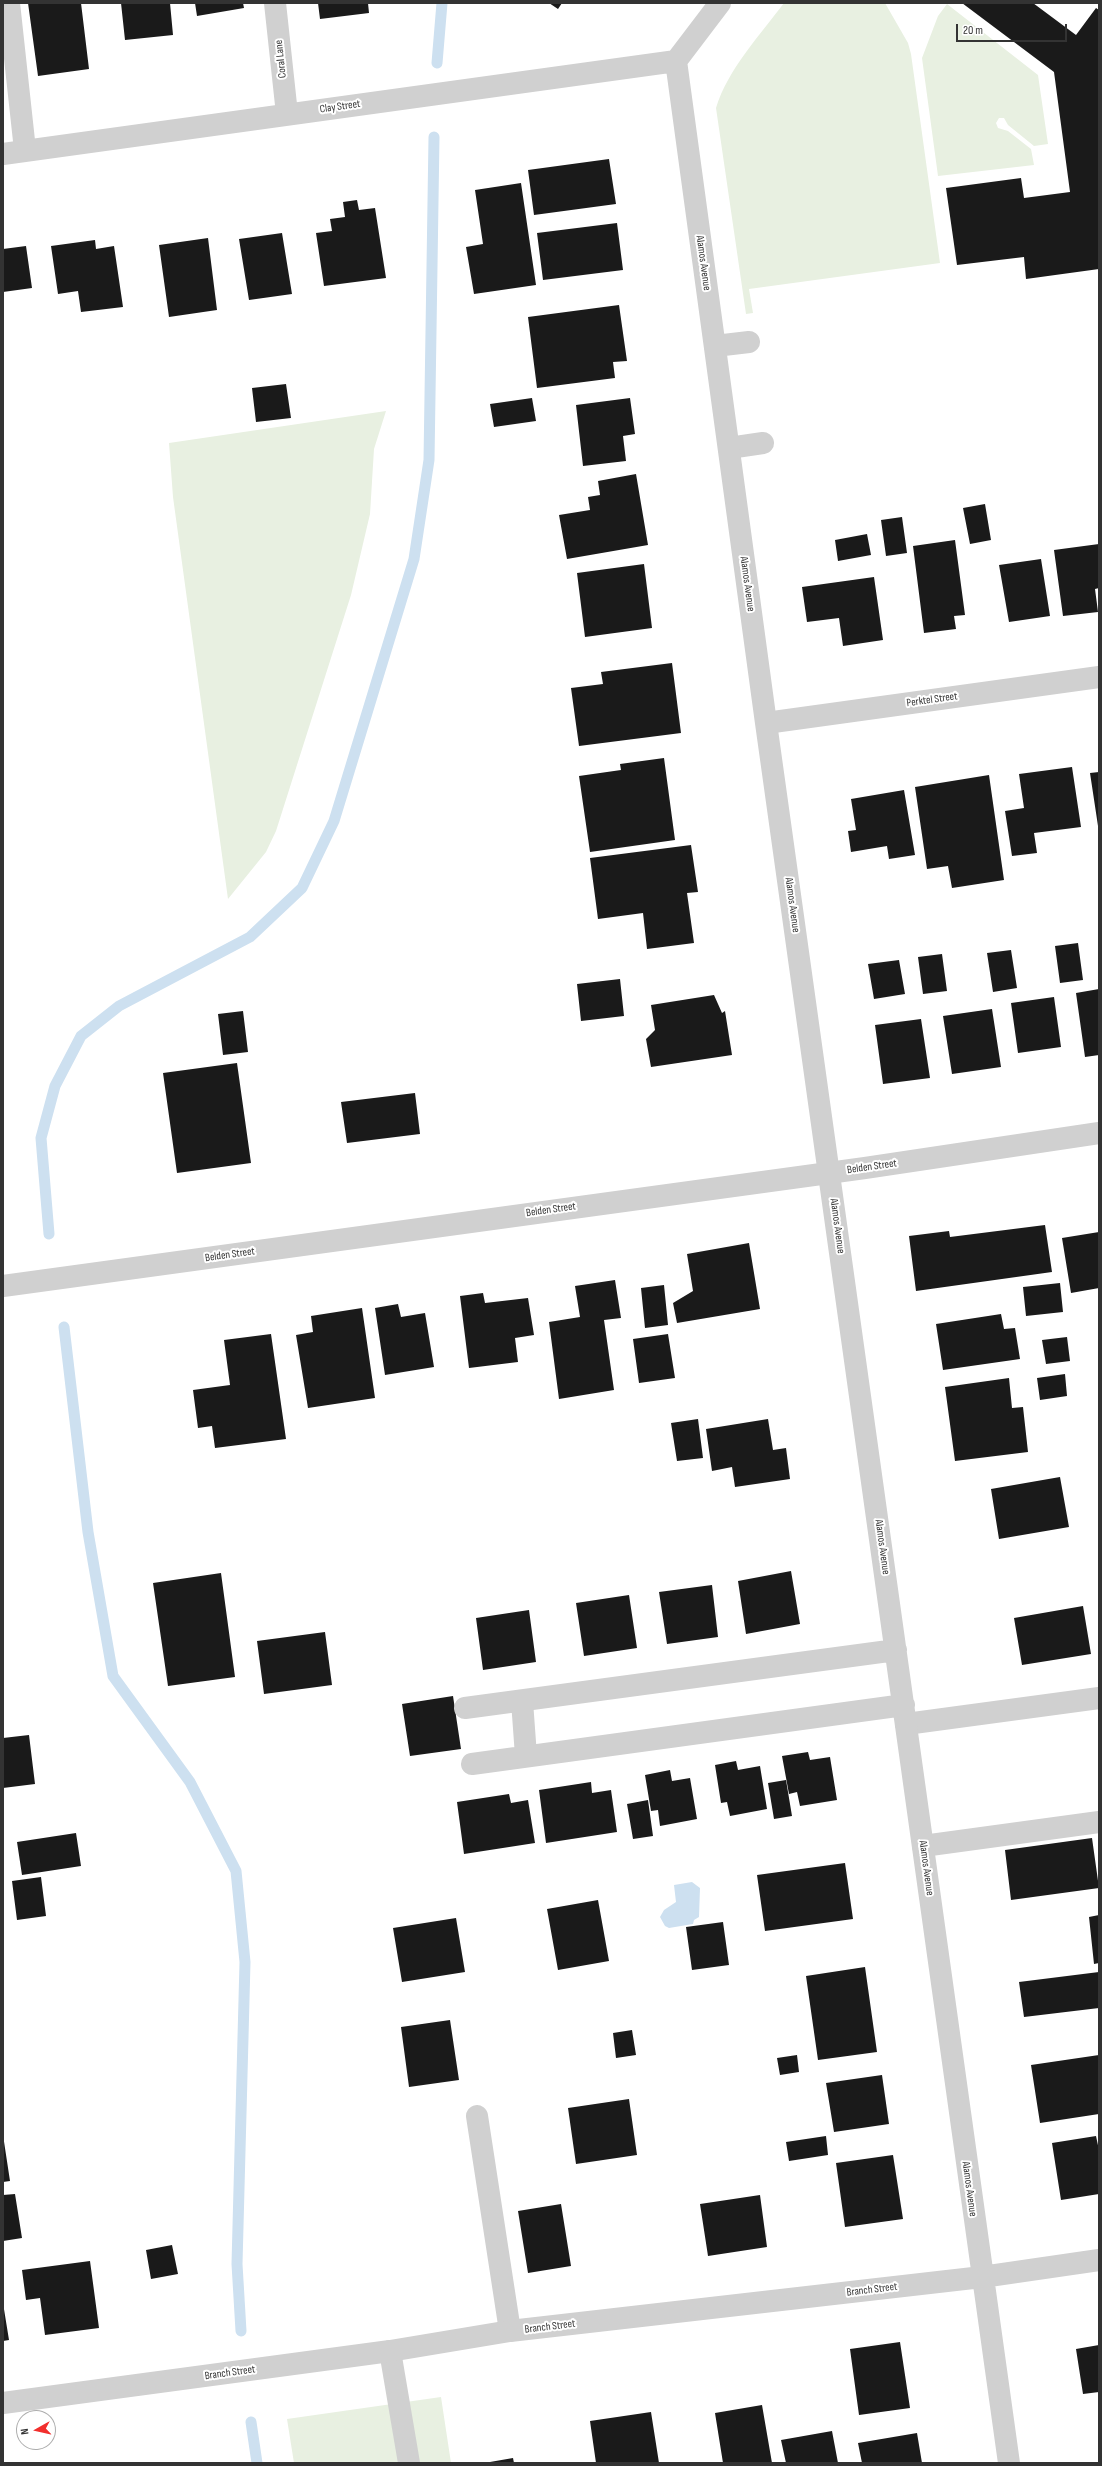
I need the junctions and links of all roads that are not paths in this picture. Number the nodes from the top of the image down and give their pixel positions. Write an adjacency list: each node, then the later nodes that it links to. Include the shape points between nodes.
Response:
1 (10, 3): 6 (street)
2 (276, 3): 5 (street, Coral Lane)
3 (720, 3): 4 (street)
4 (676, 61): 5 (street, Clay Street); 9 (street, Alamos Avenue)
5 (287, 114): 6 (street, Clay Street)
6 (25, 150): 7 (street, Clay Street)
7 (3, 154)
8 (749, 342): 9 (street)
9 (715, 346): 11 (street, Alamos Avenue)
10 (763, 443): 11 (street)
11 (729, 448): 13 (street, Alamos Avenue)
12 (1099, 677): 13 (street, Perktel Street)
13 (766, 722): 15 (street, Alamos Avenue)
14 (1099, 1133): 15 (street, Belden Street)
15 (830, 1172): 16 (street, Belden Street); 17 (street, Alamos Avenue)
16 (3, 1286)
17 (896, 1650): 19 (street); 21 (street, Alamos Avenue)
18 (1099, 1698): 21 (street)
19 (522, 1700): 20 (street); 22 (street)
20 (465, 1708)
21 (905, 1715): 22 (street); 25 (street, Alamos Avenue)
22 (526, 1756): 23 (street)
23 (472, 1764)
24 (1099, 1822): 25 (street)
25 (924, 1846): 28 (street, Alamos Avenue)
26 (477, 2116): 29 (street)
27 (1099, 2260): 28 (street, Branch Street)
28 (982, 2277): 29 (street, Branch Street); 33 (street, Alamos Avenue)
29 (510, 2331): 30 (street, Branch Street)
30 (390, 2351): 31 (street, Branch Street); 32 (street)
31 (3, 2403)
32 (409, 2463)
33 (1009, 2463)

